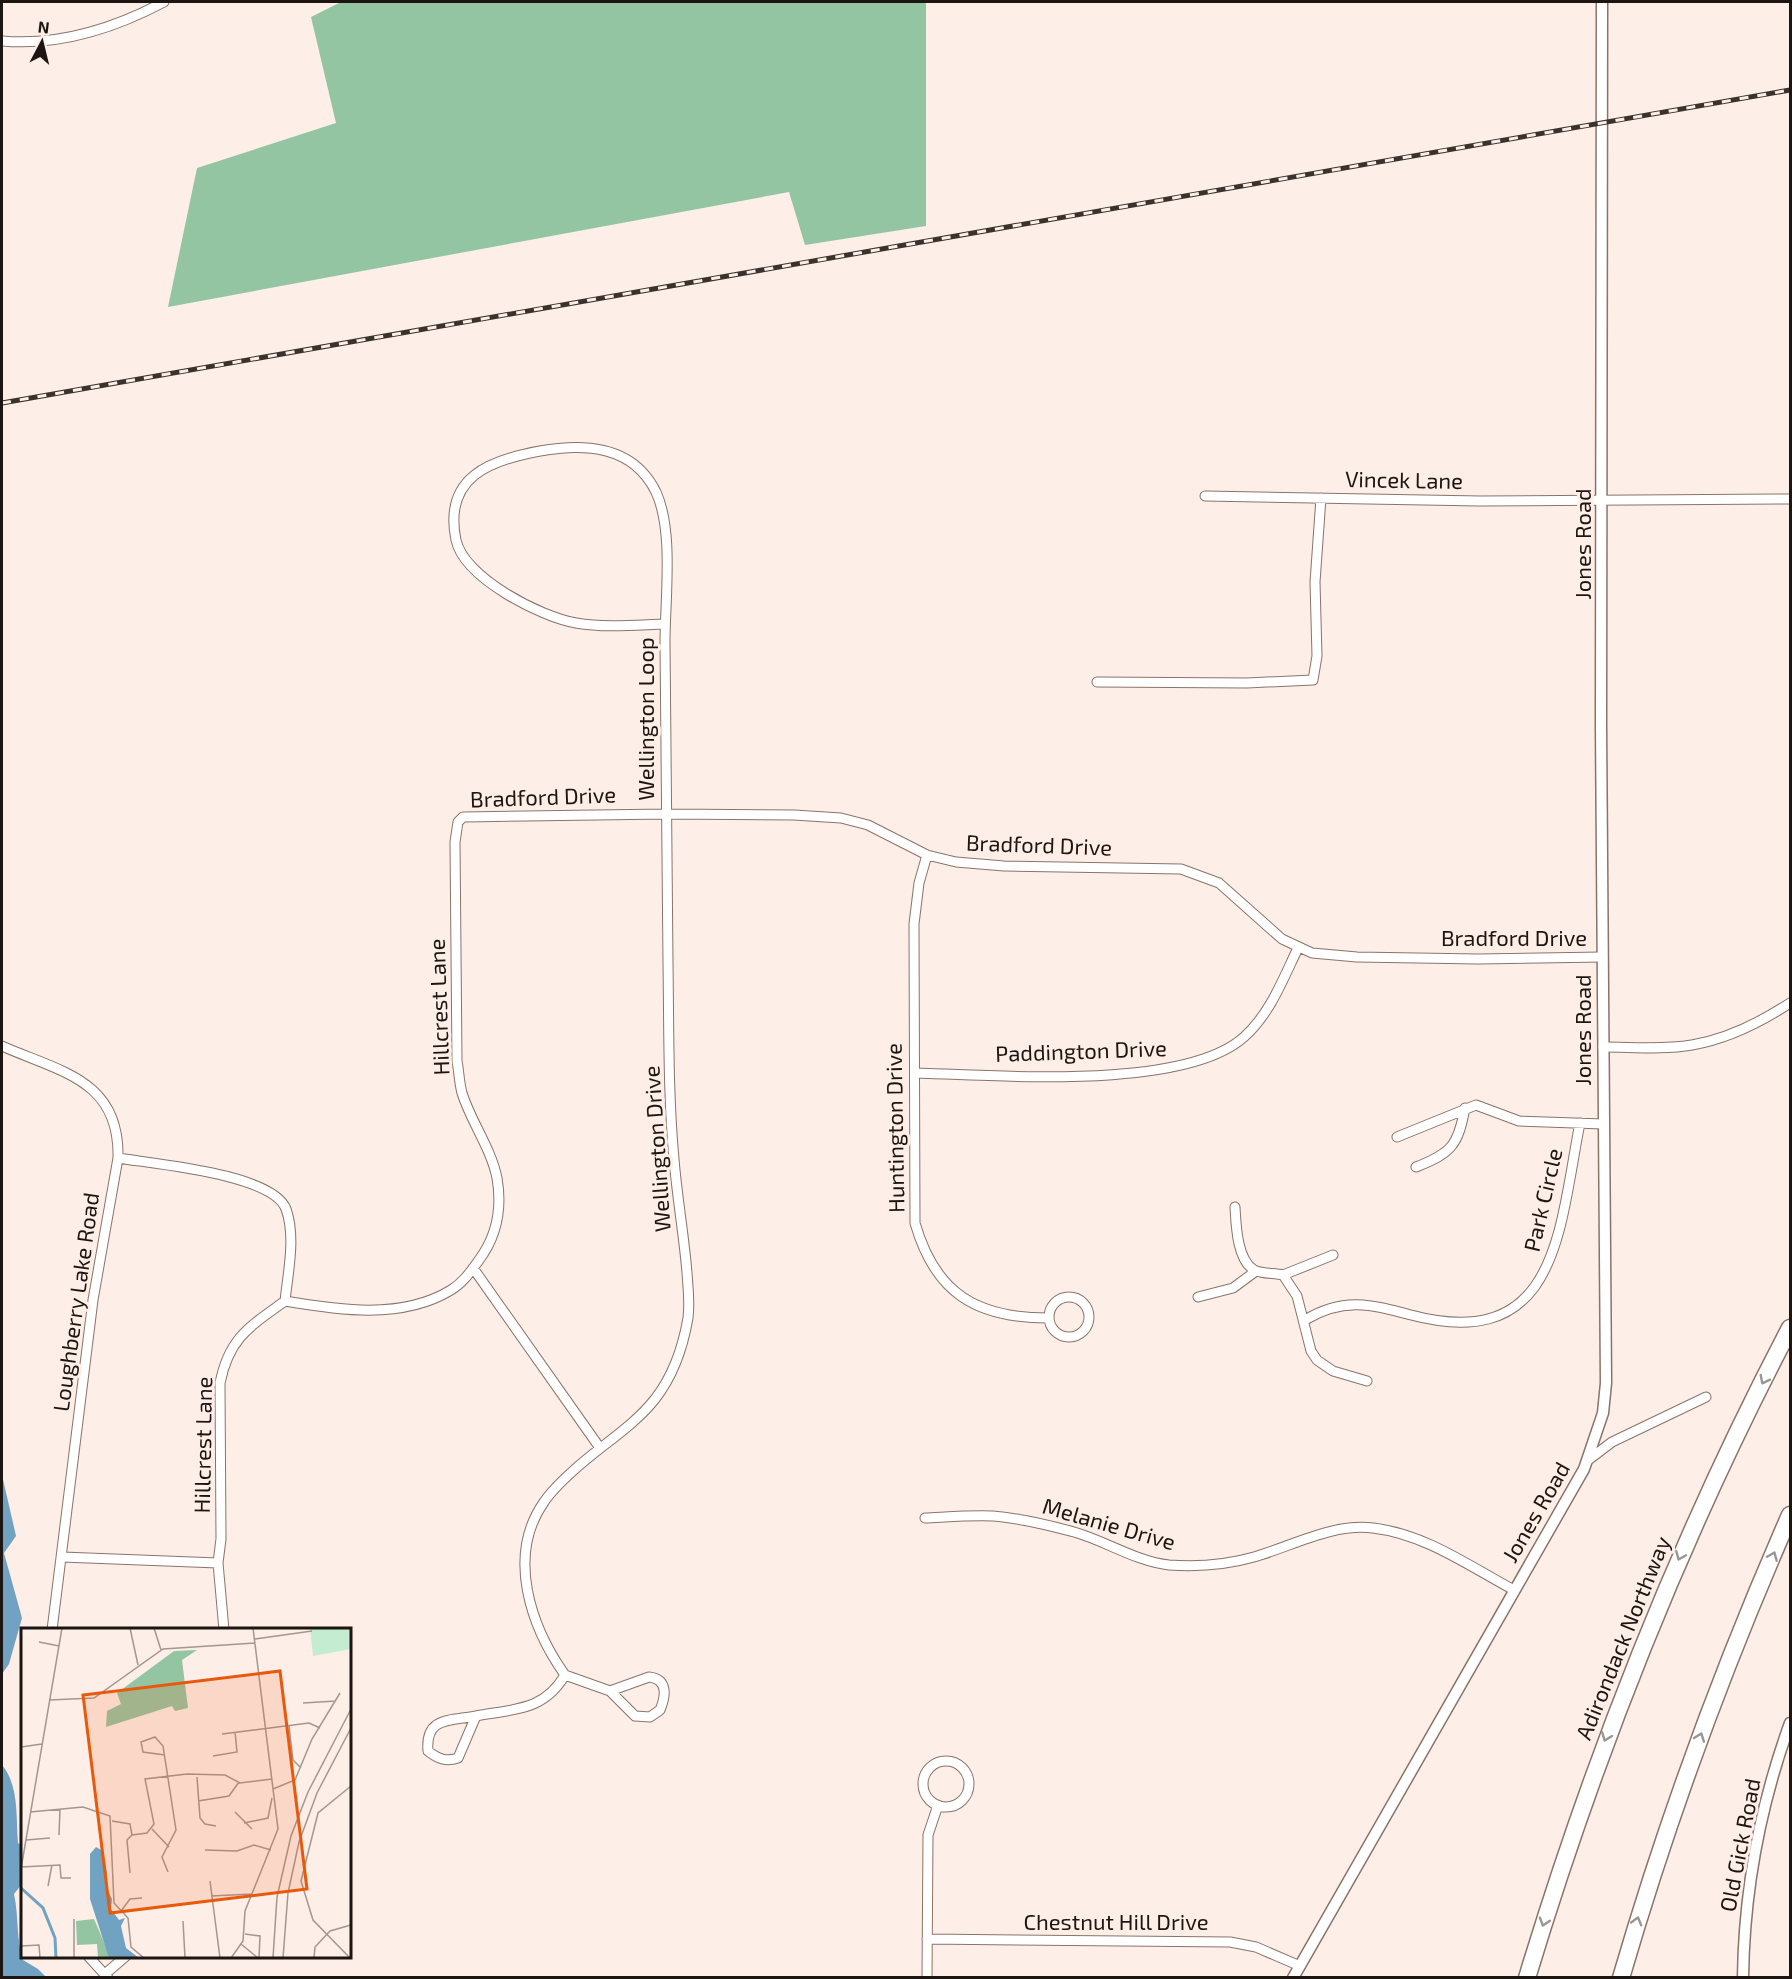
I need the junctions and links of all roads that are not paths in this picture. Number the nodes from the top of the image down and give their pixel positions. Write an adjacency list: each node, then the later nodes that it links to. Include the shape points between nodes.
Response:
1 (164, 2): 3 (street, via 94,31 22,42)
2 (1602, 2): 6 (street, Jones Road)
3 (2, 40)
4 (1205, 495): 5 (street, Vincek Lane)
5 (1322, 498): 6 (street, Vincek Lane); 9 (street, via 1313,680)
6 (1603, 499): 7 (street, Vincek Lane); 14 (street, Jones Road)
7 (1791, 500)
8 (665, 624): 8 (street, via 662,516 655,491 636,467 603,449 569,446 493,462 469,480 458,501 454,525 460,552 477,575 522,601 573,623); 10 (street, Wellington Loop)
9 (1097, 682)
10 (666, 814): 11 (street, Bradford Drive, via 476,815); 12 (street, Bradford Drive, via 841,818 868,825); 37 (street, Wellington Drive, via 670,1100 689,1307 682,1346 669,1378 640,1415)
11 (458, 822): 27 (street, Hillcrest Lane, via 455,842 460,1083 493,1164 500,1198 495,1228)
12 (927, 855): 13 (street, Bradford Drive, via 1004,866 1181,869 1219,883 1282,939); 18 (street, Huntington Drive, via 914,924)
13 (1298, 948): 14 (street, Bradford Drive, via 1357,957); 18 (street, Paddington Drive, via 1256,1025 1234,1045 1198,1063 1124,1074)
14 (1602, 957): 17 (street, Jones Road)
15 (1791, 1003): 17 (street, via 1764,1020 1710,1041 1666,1047)
16 (2, 1046): 23 (street, Loughberry Lake Road, via 96,1091 115,1121)
17 (1603, 1047): 21 (street, Jones Road)
18 (915, 1073): 32 (street, Huntington Drive, via 915,1222 929,1260 948,1286 984,1309)
19 (1465, 1108): 20 (street, via 1482,1105 1519,1121); 22 (street); 24 (street, via 1458,1139 1450,1150)
20 (1580, 1123): 21 (street); 33 (street, Park Circle, via 1547,1270 1521,1304 1474,1320 1434,1321 1370,1304 1349,1304 1326,1309)
21 (1603, 1124): 38 (street, Jones Road, via 1606,1383 1603,1413)
22 (1397, 1137)
23 (118, 1158): 31 (street, via 236,1178 263,1187 280,1199 289,1221); 41 (street, Loughberry Lake Road, via 93,1300)
24 (1416, 1167)
25 (1235, 1207): 28 (street, via 1237,1232 1247,1263)
26 (1333, 1255): 29 (street)
27 (473, 1268): 31 (street, Hillcrest Lane, via 452,1290 407,1306 338,1310); 37 (street)
28 (1256, 1271): 29 (street); 30 (street, via 1233,1288)
29 (1282, 1275): 33 (street, via 1293,1287)
30 (1198, 1297)
31 (285, 1301): 42 (street, Hillcrest Lane, via 250,1326 225,1360 220,1383)
32 (1047, 1318): 32 (street, via 1059,1299 1081,1300 1090,1311 1087,1326 1079,1335 1063,1335)
33 (1305, 1320): 35 (street, via 1311,1350 1322,1366)
34 (1791, 1328): 58 (highway, Adirondack Northway, one-way to 58, via 1710,1488 1620,1702)
35 (1367, 1381)
36 (1706, 1397): 38 (street, via 1612,1442)
37 (600, 1448): 46 (street, Wellington Drive, via 546,1498 530,1531 526,1556 525,1580 532,1612 548,1652)
38 (1587, 1461): 43 (street, Jones Road)
39 (1791, 1515): 59 (highway, one-way to 39, via 1671,1815 1722,1679)
40 (925, 1518): 43 (street, Melanie Drive, via 993,1516 1032,1522 1076,1533 1133,1556 1166,1564 1209,1566 1256,1557 1329,1533 1371,1527 1432,1545)
41 (62, 1557): 42 (street); 44 (street, Loughberry Lake Road)
42 (218, 1563): 45 (street, Hillcrest Lane)
43 (1514, 1590): 54 (street, Jones Road)
44 (52, 1628)
45 (224, 1628)
46 (566, 1675): 47 (street); 48 (street, via 556,1691 542,1702)
47 (610, 1691): 47 (street, via 649,1677 658,1678 664,1691 660,1710 650,1717 635,1716)
48 (476, 1716): 48 (street, via 458,1758 438,1759 428,1751 431,1728)
49 (1791, 1723): 60 (street, Old Gick Road, via 1774,1770 1753,1854 1744,1913)
50 (938, 1805): 50 (street, via 957,1803 967,1792 968,1776 951,1761 936,1763 923,1779 925,1794); 51 (street, via 928,1834)
51 (927, 1939): 54 (street, Chestnut Hill Drive, via 1230,1942 1256,1947); 56 (street)
52 (90, 1958): 55 (street)
53 (124, 1958): 55 (street)
54 (1300, 1966): 57 (street, Jones Road)
55 (106, 1976)
56 (927, 1977)
57 (1293, 1977)
58 (1527, 1977)
59 (1621, 1977)
60 (1743, 1977)

